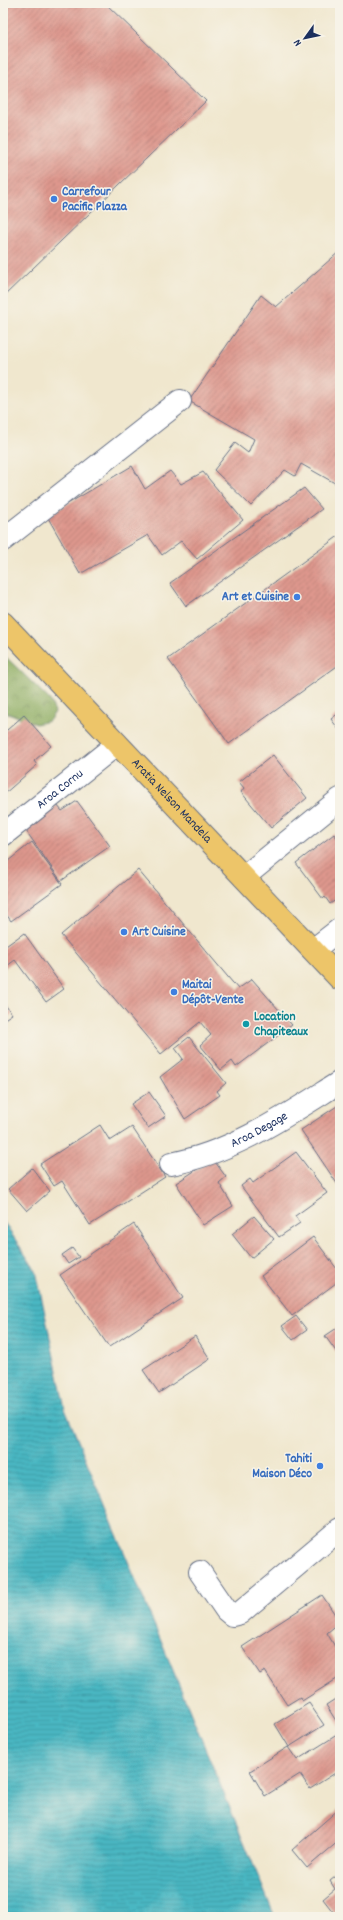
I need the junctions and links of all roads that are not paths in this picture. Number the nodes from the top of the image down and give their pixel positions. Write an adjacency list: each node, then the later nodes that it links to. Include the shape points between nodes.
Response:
1 (180, 401): 2 (street)
2 (3, 540)
3 (3, 623): 4 (main road, Aratia Nelson Mandela)
4 (117, 744): 6 (street, Aroa Cornu); 7 (main road, Aratia Nelson Mandela)
5 (340, 799): 7 (street)
6 (3, 835)
7 (244, 877): 9 (main road, Aratia Nelson Mandela)
8 (340, 929): 9 (street)
9 (313, 950): 10 (main road, Aratia Nelson Mandela)
10 (340, 978)
11 (340, 1082): 12 (street, Aroa Degage, via 235,1144 192,1160)
12 (171, 1164)
13 (340, 1529): 14 (street, via 240,1613 232,1615 226,1610)
14 (200, 1572)

